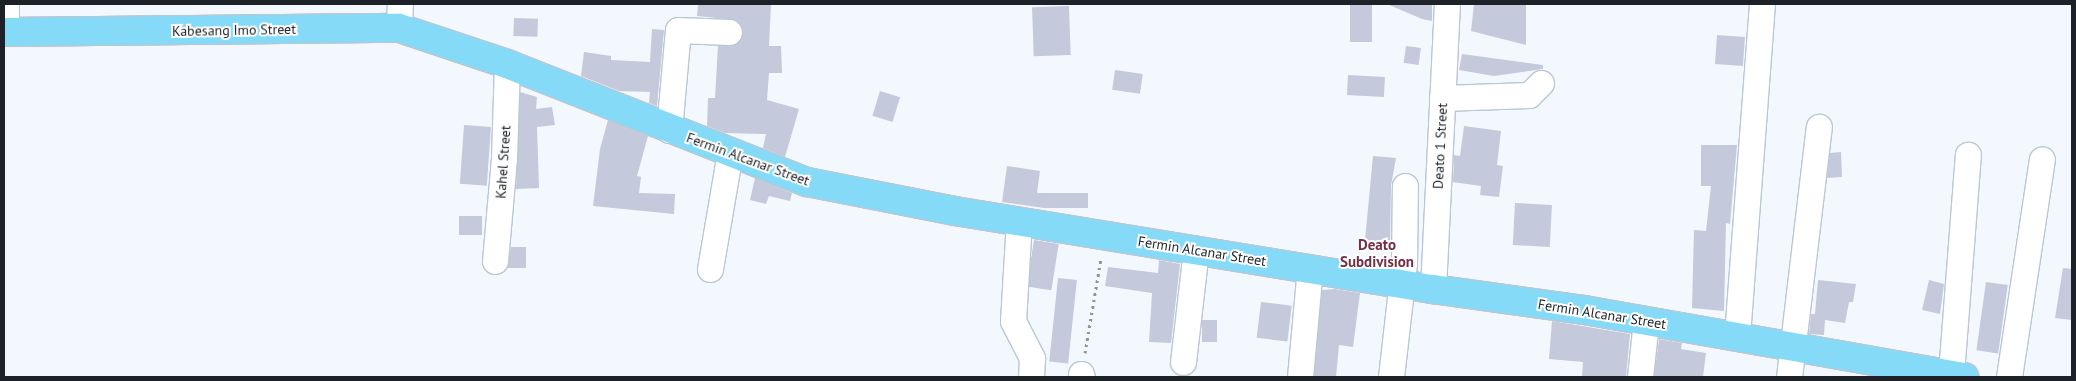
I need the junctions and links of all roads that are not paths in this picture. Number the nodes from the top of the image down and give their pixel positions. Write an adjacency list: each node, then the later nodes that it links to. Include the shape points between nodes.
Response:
1 (6, 4): 5 (street)
2 (1447, 4): 10 (street, Deato 1 Street)
3 (1762, 4): 25 (street)
4 (399, 16): 5 (main road, Kabesang Imo Street); 7 (main road, Kabesang Imo Street)
5 (5, 32)
6 (729, 32): 12 (street, via 678,30)
7 (462, 48): 8 (main road, Fermin Alcanar Street)
8 (507, 64): 12 (main road, Fermin Alcanar Street); 19 (street, Kahel Street, via 504,158)
9 (1541, 83): 10 (street, via 1529,95)
10 (1442, 98): 23 (street, Deato 1 Street)
11 (1819, 127): 26 (street)
12 (669, 130): 13 (main road, Fermin Alcanar Street)
13 (730, 152): 17 (main road, Fermin Alcanar Street, via 807,182); 21 (street)
14 (1968, 155): 28 (street)
15 (2042, 159): 34 (street)
16 (1405, 186): 22 (street)
17 (1019, 220): 18 (main road, Fermin Alcanar Street); 29 (street, via 1013,321 1032,358)
18 (1196, 250): 20 (main road, Fermin Alcanar Street); 27 (street)
19 (495, 261)
20 (1310, 268): 22 (main road, Fermin Alcanar Street); 30 (street)
21 (710, 269)
22 (1402, 284): 23 (main road, Fermin Alcanar Street); 31 (street)
23 (1433, 289): 24 (main road, Fermin Alcanar Street)
24 (1646, 321): 25 (main road, Fermin Alcanar Street); 32 (street)
25 (1737, 336): 26 (main road, Fermin Alcanar Street)
26 (1792, 348): 28 (main road, Fermin Alcanar Street); 33 (street)
27 (1183, 362)
28 (1949, 375)
29 (1031, 377)
30 (1300, 377)
31 (1391, 377)
32 (1640, 377)
33 (1789, 377)
34 (2009, 377)

